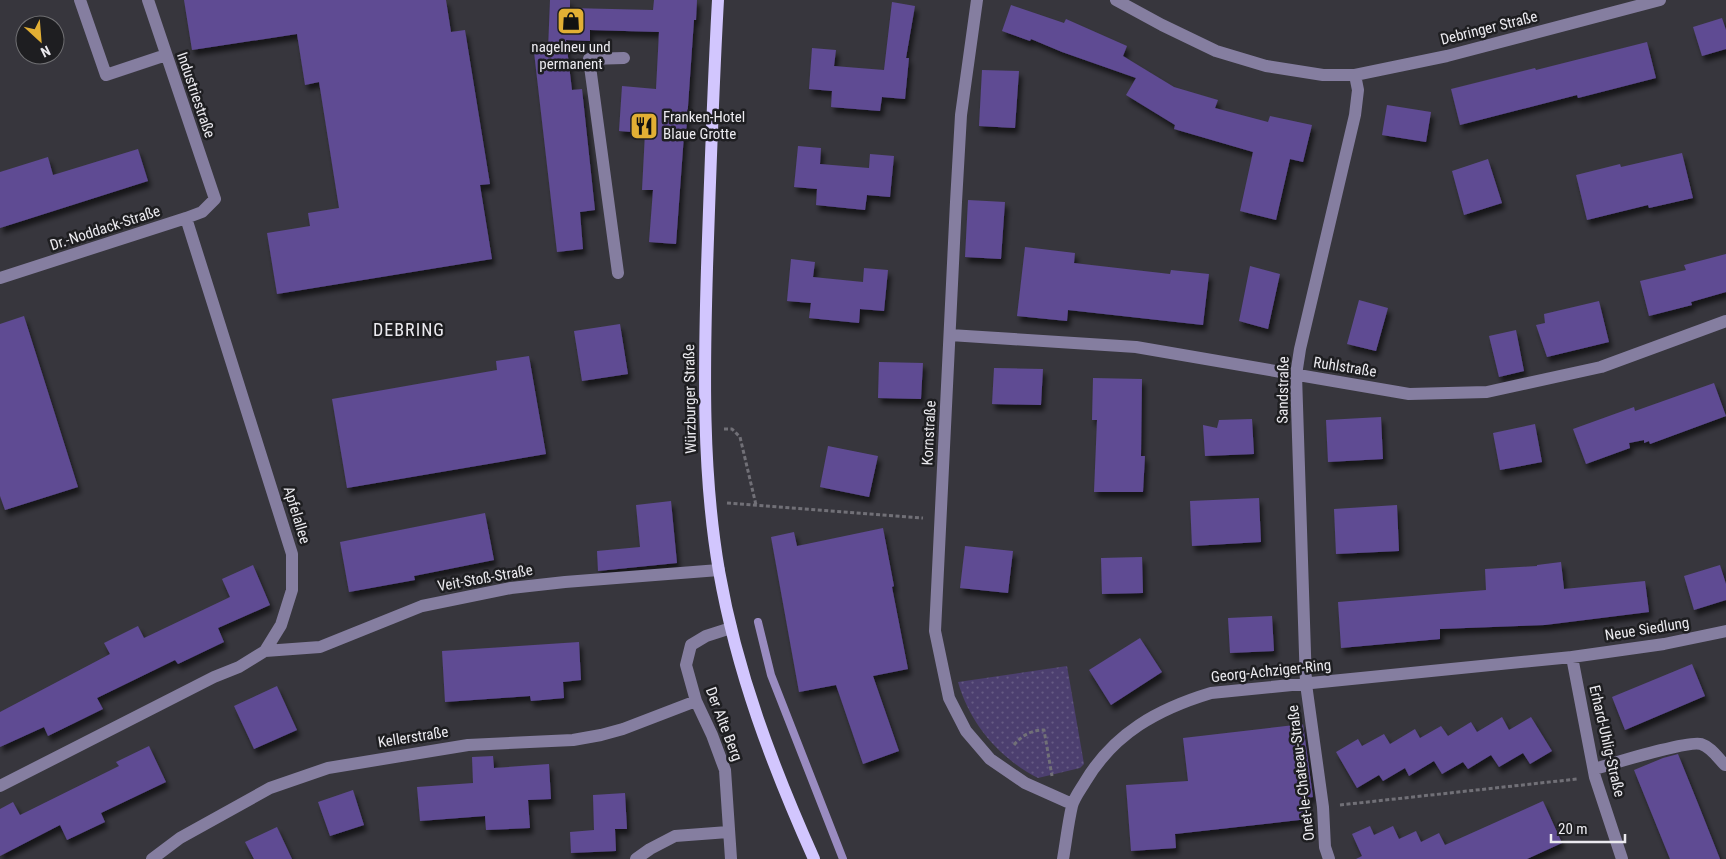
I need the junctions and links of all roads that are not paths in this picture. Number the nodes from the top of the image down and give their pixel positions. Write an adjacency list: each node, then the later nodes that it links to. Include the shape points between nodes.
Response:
1 (80, 0): 7 (street, via 106,76)
2 (148, 0): 7 (street, Industriestraße)
3 (718, 0): 17 (main road, Würzburger Straße, via 704,371 710,502)
4 (977, 0): 15 (street, Kornstraße, via 961,115)
5 (1116, 0): 9 (street, Debringer Straße, via 1216,51 1266,66 1323,75)
6 (1660, 0): 9 (street, Debringer Straße, via 1447,56)
7 (166, 55): 10 (street, Industriestraße)
8 (624, 58): 12 (street, via 588,59)
9 (1355, 75): 16 (street, Sandstraße, via 1358,90 1355,115)
10 (214, 199): 11 (street, Dr.-Noddack-Straße, via 202,212)
11 (186, 218): 13 (street, Dr.-Noddack-Straße); 20 (street, Apfelallee, via 292,554 292,590 281,625)
12 (618, 272)
13 (0, 278)
14 (1726, 321): 16 (street, Ruhlstraße, via 1601,367 1487,392 1409,394)
15 (950, 335): 16 (street, Ruhlstraße, via 1136,347); 27 (street, Kornstraße, via 935,631 949,698 966,732 990,759 1025,783)
16 (1296, 375): 22 (street, Sandstraße)
17 (719, 570): 18 (main road, Würzburger Straße); 20 (street, Veit-Stoß-Straße, via 511,588 422,606 320,646)
18 (731, 628): 23 (street, Der Alte Berg, via 691,645 686,665); 32 (main road, Würzburger Straße, via 751,702 782,788)
19 (1726, 632): 21 (street, Neue Siedlung)
20 (265, 651): 26 (street, Apfelallee)
21 (1572, 657): 22 (street, Georg-Achziger-Ring); 25 (street, Erhard-Uhlig-Straße)
22 (1306, 684): 27 (street, Georg-Achziger-Ring, via 1211,693 1160,711 1134,727 1110,749 1092,770); 34 (street, Onet-le-Chateau-Straße)
23 (696, 701): 28 (street, Der Alte Berg, via 725,770); 29 (street, Kellerstraße, via 601,735 573,740 468,744 328,768 270,788 180,838)
24 (1724, 765): 25 (street, via 1701,744 1684,745)
25 (1595, 773): 35 (street, Erhard-Uhlig-Straße)
26 (0, 786)
27 (1072, 804): 33 (street, Georg-Achziger-Ring)
28 (728, 832): 30 (street, via 675,836); 31 (street, Der Alte Berg)
29 (152, 859)
30 (636, 859)
31 (731, 859)
32 (814, 859)
33 (1064, 859)
34 (1329, 859)
35 (1622, 859)

